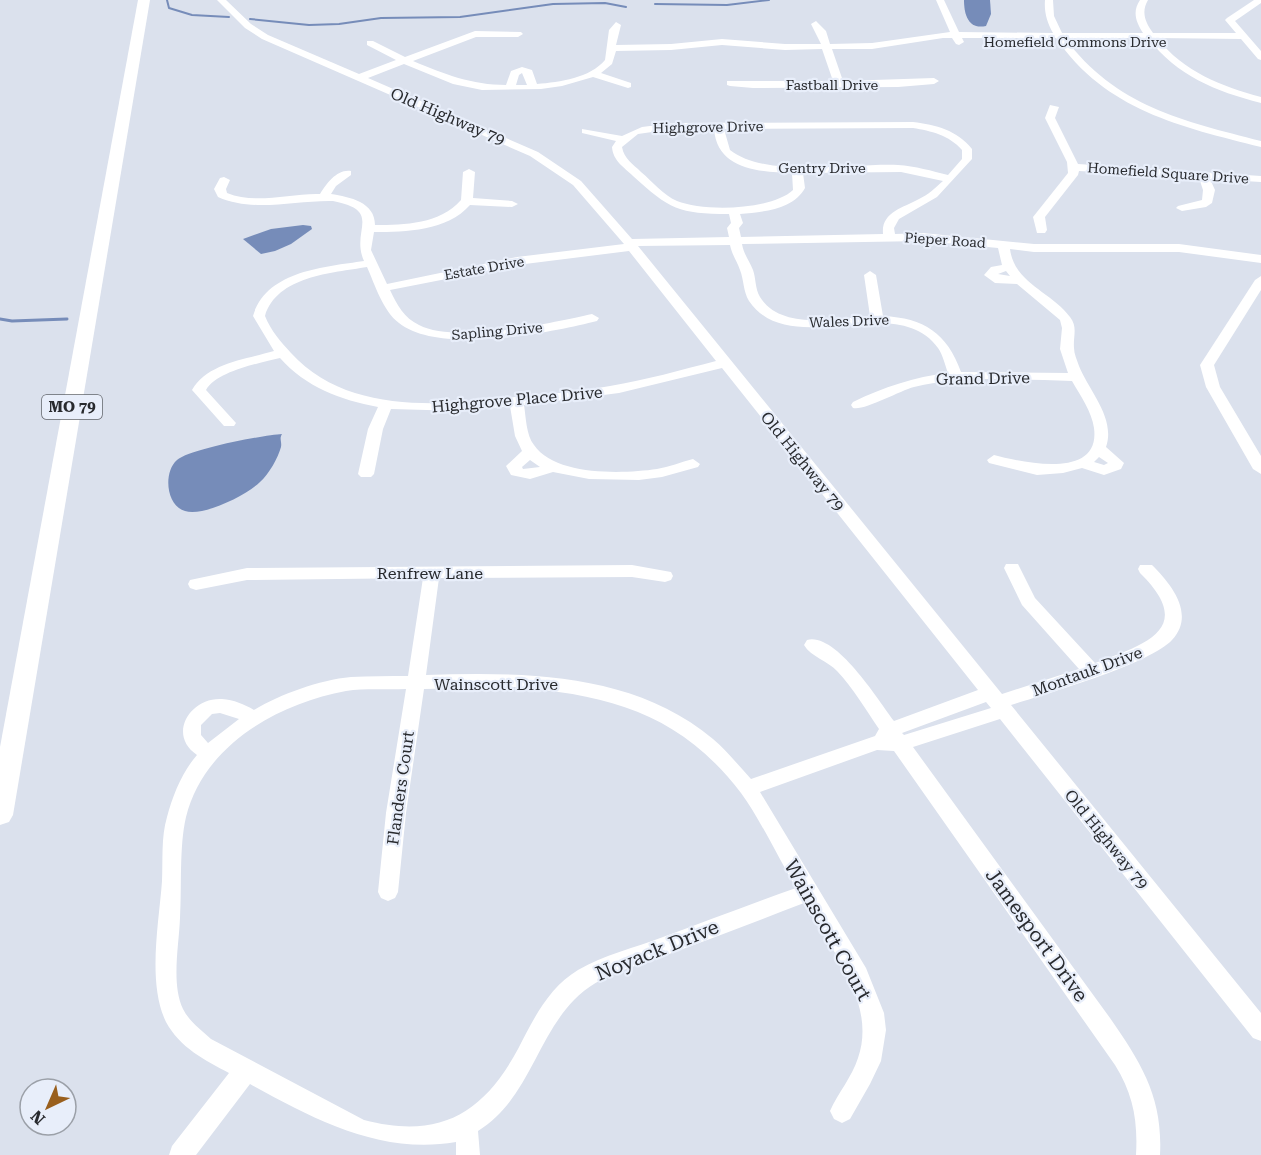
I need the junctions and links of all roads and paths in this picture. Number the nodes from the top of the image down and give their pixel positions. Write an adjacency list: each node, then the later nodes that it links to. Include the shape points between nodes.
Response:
1 (144, 0): 90 (main road, MO 79)
2 (221, 0): 22 (street, Old Highway 79, via 265,37)
3 (940, 0): 11 (street)
4 (1049, 0): 12 (street, via 1050,20)
5 (1144, 0): 13 (street, via 1138,15)
6 (1260, 0): 14 (street, via 1230,20)
7 (816, 24): 17 (street)
8 (616, 25): 18 (street, via 610,34)
9 (719, 31): 15 (street)
10 (518, 34): 20 (street, via 475,34)
11 (957, 38): 12 (street, Homefield Commons Drive); 17 (street, Homefield Commons Drive, via 880,46)
12 (1061, 38): 13 (street, Homefield Commons Drive); 34 (street, via 1085,70 1128,99 1186,123)
13 (1152, 39): 14 (street, Homefield Commons Drive); 29 (street, via 1173,63 1195,77)
14 (1244, 39): 19 (street)
15 (722, 42): 17 (street, Homefield Commons Drive); 18 (street, Homefield Commons Drive)
16 (370, 43): 20 (street)
17 (826, 46): 25 (street)
18 (611, 48): 21 (street, via 607,63)
19 (1261, 57)
20 (410, 60): 22 (street); 27 (street, via 466,84)
21 (593, 74): 26 (street); 28 (street, via 566,83)
22 (362, 80): 52 (street, Old Highway 79, via 542,159 576,183)
23 (934, 81): 25 (street, Fastball Drive)
24 (730, 83): 25 (street, Fastball Drive)
25 (839, 85)
26 (628, 86)
27 (511, 87): 28 (street); 28 (street, via 514,73 522,70 529,72)
28 (533, 87)
29 (1261, 100)
30 (1054, 107): 35 (street, via 1050,118)
31 (719, 126): 33 (street, Highgrove Drive, via 654,127); 36 (street, Gentry Drive, via 722,146 733,158 762,168); 40 (street, Highgrove Drive, via 903,125 933,129 953,136 968,155)
32 (586, 131): 33 (street)
33 (623, 139): 47 (street, via 617,147 621,160 665,200 698,209)
34 (1261, 144)
35 (1074, 167): 39 (street, Homefield Square Drive); 49 (street, via 1074,173 1039,216)
36 (796, 169): 40 (street, Gentry Drive, via 896,168); 47 (street, via 800,185 791,198 763,208)
37 (469, 172): 44 (street)
38 (346, 173): 43 (street)
39 (1203, 175): 41 (street, Homefield Square Drive); 46 (street, via 1209,190 1208,201)
40 (949, 179): 50 (street, Highgrove Drive, via 929,198 897,213 889,224)
41 (1261, 179)
42 (224, 180): 43 (street, Sapling Drive, via 222,195 238,201)
43 (324, 197): 48 (street, Sapling Drive, via 358,207 368,216)
44 (467, 201): 45 (street); 48 (street, via 458,212 438,220 401,228)
45 (512, 204)
46 (1182, 208)
47 (733, 209): 51 (street, Wales Drive, via 737,223 733,228)
48 (369, 229): 55 (street, Sapling Drive, via 364,245)
49 (1041, 230)
50 (889, 237): 51 (street, Pieper Road); 53 (street, Pieper Road)
51 (741, 241): 52 (street, Pieper Road); 60 (street, Wales Drive, via 740,260 746,266 753,296 782,317 819,324)
52 (628, 243): 57 (street, Estate Drive, via 503,263); 62 (street, Old Highway 79)
53 (1004, 245): 54 (street, Pieper Road, via 1179,248); 64 (street, via 1008,267 1066,320 1070,333 1067,351)
54 (1261, 259)
55 (372, 263): 57 (street, Sapling Drive); 61 (street, Highgrove Place Drive, via 294,280 264,299 259,316)
56 (870, 275): 60 (street)
57 (384, 288): 59 (street, Sapling Drive, via 405,323 440,335 551,326)
58 (1259, 288): 75 (street, via 1207,365 1213,387)
59 (592, 318)
60 (877, 318): 63 (street, Wales Drive, via 909,323 934,337 942,344)
61 (281, 353): 66 (street, Highgrove Place Drive, via 298,370 322,384); 68 (street, via 210,375 200,385 199,390)
62 (725, 363): 65 (street, Highgrove Place Drive, via 619,388); 85 (street, Old Highway 79)
63 (956, 376): 64 (street, Grand Drive); 67 (street, Grand Drive, via 909,383)
64 (1077, 377): 69 (street, via 1101,428)
65 (516, 401): 66 (street, Highgrove Place Drive, via 451,408); 70 (street, via 525,443)
66 (387, 404): 76 (street, via 374,430)
67 (858, 405)
68 (228, 423)
69 (1098, 448): 72 (street); 72 (street, via 1116,466 1104,470)
70 (531, 452): 74 (street); 74 (street, via 514,465 516,472 537,474)
71 (994, 460): 72 (street, via 1043,470)
72 (1081, 463)
73 (693, 464): 74 (street, via 652,474 583,474)
74 (552, 467)
75 (1261, 469)
76 (366, 474)
77 (1012, 568): 83 (street, via 1028,601)
78 (1146, 569): 83 (street, Montauk Drive, via 1172,597 1174,618 1167,636 1152,647)
79 (432, 573): 80 (street, Renfrew Lane, via 632,571); 81 (street, Renfrew Lane, via 247,574); 84 (street, Flanders Court)
80 (665, 576)
81 (196, 584)
82 (813, 645): 87 (street, Jamesport Drive, via 846,669)
83 (1090, 670): 85 (street, Montauk Drive)
84 (414, 684): 86 (street, Wainscott Drive, via 324,688); 89 (street, Wainscott Drive, via 533,681 594,688 622,696 672,719 704,741); 91 (street, Flanders Court)
85 (997, 702): 87 (street, Montauk Drive); 93 (street, Old Highway 79)
86 (253, 718): 88 (street, Wainscott Drive); 88 (street, via 224,705 199,712 191,722 191,732 196,743)
87 (889, 739): 89 (street, Montauk Drive); 100 (street, Jamesport Drive, via 1138,1080 1147,1105)
88 (210, 754): 94 (street, Wainscott Drive, via 194,775 176,818 168,996 171,1012 187,1033 203,1047)
89 (748, 788): 92 (street, Wainscott Court)
90 (0, 815)
91 (388, 892)
92 (809, 892): 95 (street, Wainscott Court, via 868,995 876,1032 866,1073); 96 (street, Noyack Drive, via 610,966 578,983 562,996 500,1098)
93 (1261, 1030)
94 (246, 1069): 97 (street, Noyack Drive, via 360,1131); 98 (street)
95 (842, 1111)
96 (465, 1126): 97 (street, Noyack Drive, via 431,1139); 99 (street)
97 (420, 1148)
98 (181, 1155)
99 (468, 1155)
100 (1148, 1155)

